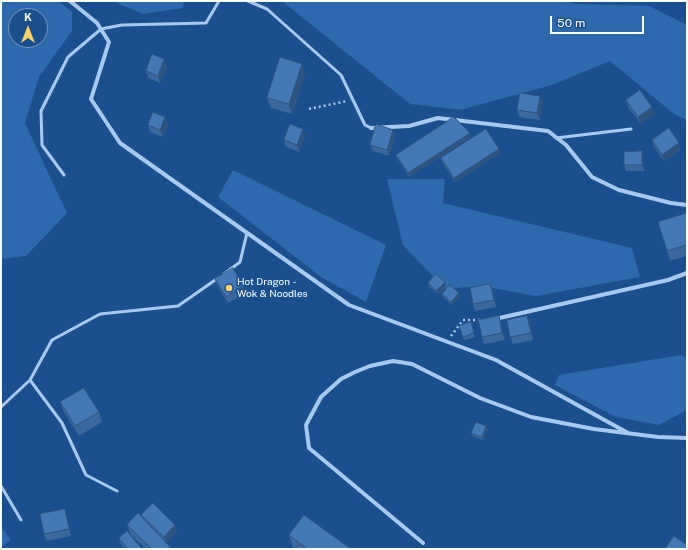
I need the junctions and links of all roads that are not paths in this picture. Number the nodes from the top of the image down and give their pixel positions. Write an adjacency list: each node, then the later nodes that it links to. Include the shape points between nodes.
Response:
1 (70, 1): 4 (street, via 98,23)
2 (219, 1): 4 (lane, via 206,23 122,25)
3 (248, 1): 5 (lane, via 267,9 341,75 365,125)
4 (102, 30): 8 (lane, via 68,57 41,111 42,145); 10 (street, via 109,42 91,99 120,143)
5 (371, 128): 7 (street, via 409,126 438,118 548,131)
6 (631, 129): 7 (lane)
7 (556, 138): 9 (street, via 592,177 619,190)
8 (64, 175)
9 (687, 205)
10 (247, 233): 13 (lane, via 240,262 178,306 100,314 52,340); 15 (street, via 349,304 496,360)
11 (687, 273): 12 (street, via 668,280)
12 (488, 320)
13 (30, 380): 14 (lane); 18 (lane, via 62,423 86,475)
14 (1, 407)
15 (628, 434): 16 (street); 20 (street, via 531,417 480,398 412,364 393,362 370,366 341,379 321,397 306,425 309,448)
16 (687, 438)
17 (1, 486): 19 (lane)
18 (117, 491)
19 (21, 520)
20 (423, 544)

